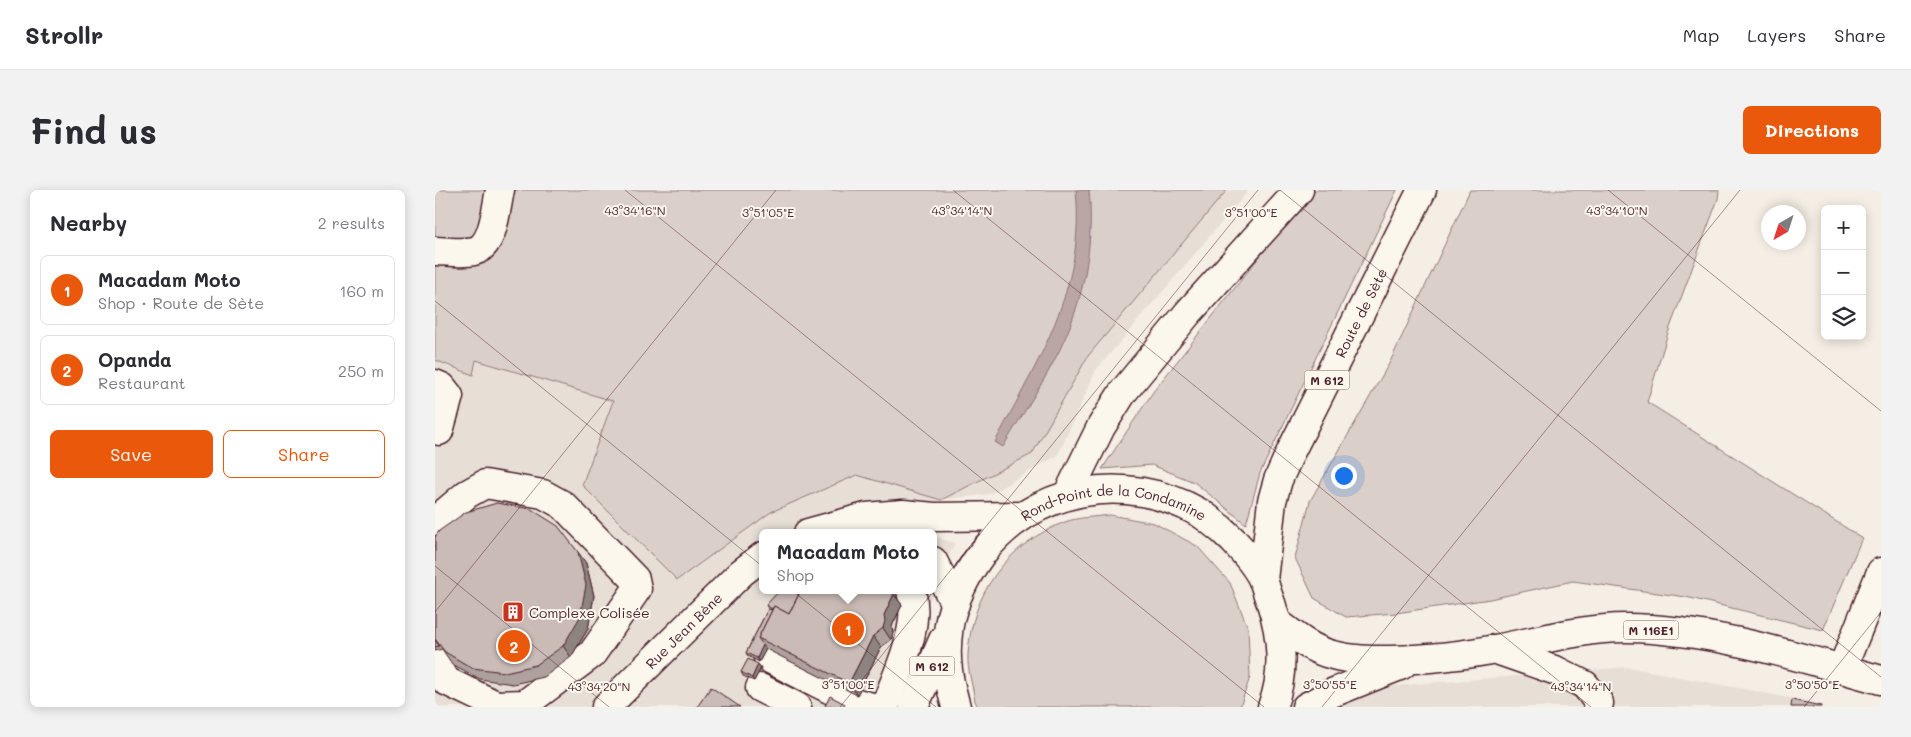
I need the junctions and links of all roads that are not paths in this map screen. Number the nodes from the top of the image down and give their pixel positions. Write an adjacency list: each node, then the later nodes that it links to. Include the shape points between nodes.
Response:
1 (500, 190): 4 (main road, via 490,236 485,244 474,251)
2 (1299, 190): 7 (main road, via 1123,392 1101,427)
3 (1422, 190): 16 (main road, Route de Sète / M 612, via 1278,480 1272,501)
4 (435, 251)
5 (435, 384): 6 (main road, via 449,396 439,431)
6 (435, 430)
7 (1068, 494): 8 (main road, Rond-Point de la Condamine); 16 (main road, Rond-Point de la Condamine, via 1123,489 1159,495 1201,513 1237,542)
8 (1022, 516): 10 (main road, via 903,514 866,517); 18 (main road, Rond-Point de la Condamine, via 993,539 970,569)
9 (435, 521): 27 (main road, via 467,494 485,484 543,494 563,505 635,579 637,589 592,654 525,704)
10 (822, 529)
11 (830, 529): 12 (main road, via 865,526)
12 (895, 529)
13 (759, 559): 29 (main road, Rue Jean Bène, via 741,573)
14 (937, 572): 18 (main road)
15 (1881, 572): 24 (main road)
16 (1263, 580): 19 (main road, Rond-Point de la Condamine)
17 (912, 594): 32 (main road, via 911,636)
18 (952, 614): 33 (main road, M 612); 34 (main road, Rond-Point de la Condamine, via 947,669)
19 (1278, 624): 22 (main road, M 116E1, via 1306,644 1332,655 1363,660); 35 (main road, Rond-Point de la Condamine, via 1281,661)
20 (1494, 649): 22 (main road, M 116E1); 24 (main road, M 116E1, via 1600,629 1627,628 1719,638); 28 (main road, via 1557,671 1585,686)
21 (768, 658): 31 (main road, via 857,704)
22 (1418, 659): 36 (main road, M 116E1, via 1333,693)
23 (435, 661): 27 (main road, via 446,681)
24 (1842, 669): 25 (main road, M 116E1)
25 (1881, 680)
26 (760, 688): 30 (main road)
27 (495, 706)
28 (1600, 706)
29 (606, 707)
30 (797, 707)
31 (872, 707)
32 (885, 707)
33 (914, 707)
34 (956, 707)
35 (1272, 707)
36 (1307, 707)

